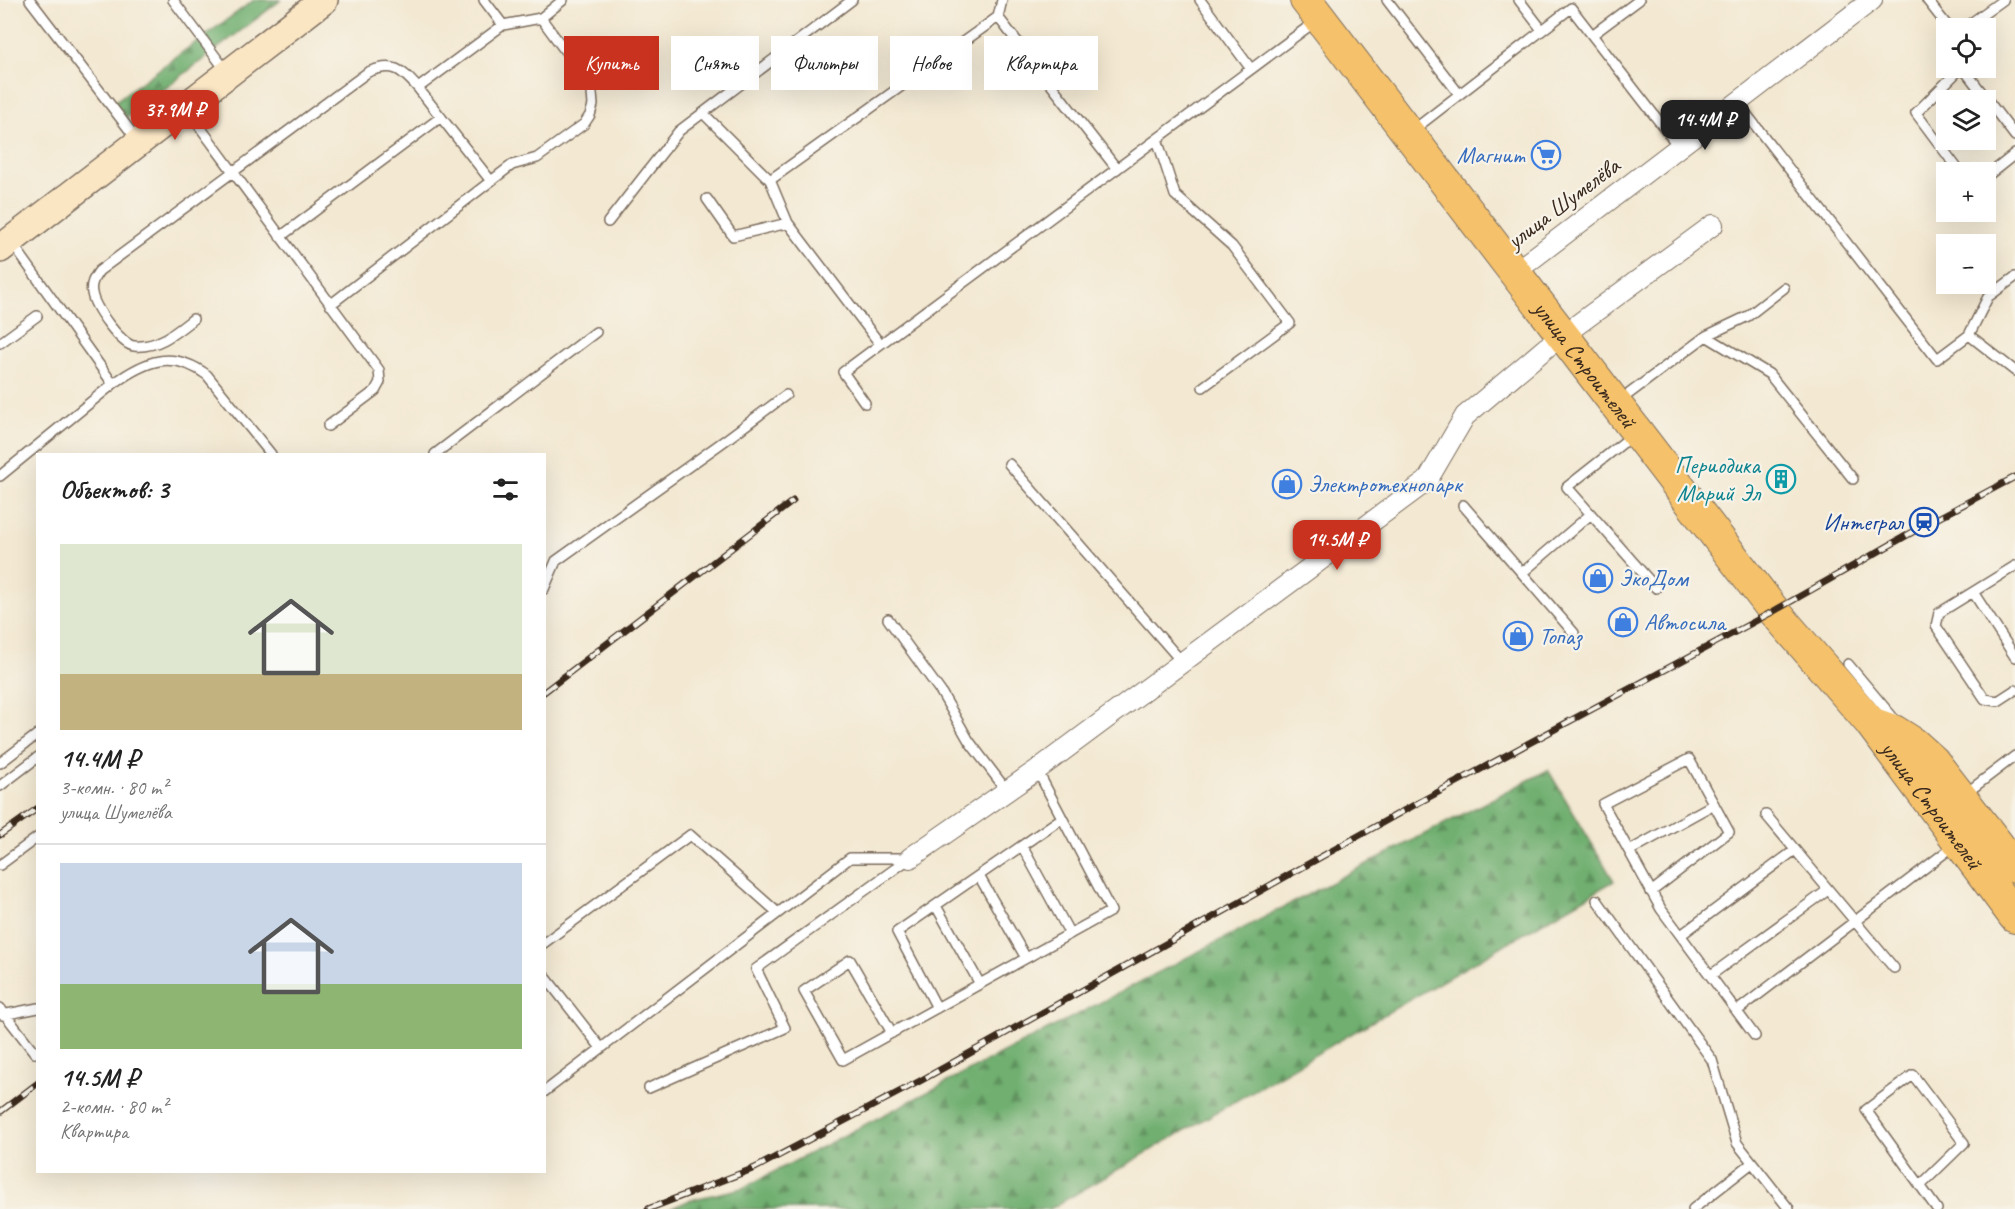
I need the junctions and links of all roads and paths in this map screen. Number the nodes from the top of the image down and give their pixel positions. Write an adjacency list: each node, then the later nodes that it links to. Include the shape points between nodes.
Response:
1 (30, 0): 36 (lane)
2 (173, 0): 24 (lane)
3 (324, 0): 24 (main road)
4 (563, 0): 17 (lane)
5 (852, 0): 31 (lane)
6 (1002, 0): 16 (lane)
7 (1200, 0): 23 (lane)
8 (1387, 0): 28 (lane)
9 (1519, 0): 21 (lane)
10 (1639, 0): 22 (lane)
11 (1872, 0): 29 (street, улица Шумелёва)
12 (1927, 0): 18 (lane)
13 (2003, 0): 19 (lane)
14 (490, 2): 20 (lane)
15 (1313, 9): 23 (lane); 33 (main road, улица Строителей)
16 (998, 17): 40 (lane); 43 (lane)
17 (541, 18): 20 (lane); 44 (lane, via 588,82 593,105 590,115 584,124 537,158 512,165)
18 (1941, 18)
19 (1978, 18)
20 (503, 25): 27 (lane)
21 (1542, 30): 22 (lane, via 1571,8); 28 (lane)
22 (1592, 35): 37 (lane)
23 (1251, 69): 35 (lane)
24 (229, 74): 30 (main road)
25 (1952, 78): 39 (lane, via 1916,113)
26 (1970, 78): 34 (lane)
27 (418, 87): 32 (lane); 42 (lane, via 402,70 378,68 368,72)
28 (1459, 94): 33 (lane)
29 (1737, 102): 37 (street, улица Шумелёва); 59 (lane, via 1937,359)
30 (185, 106): 36 (main road); 42 (lane)
31 (703, 113): 43 (lane); 46 (lane, via 679,131)
32 (441, 117): 44 (lane); 49 (lane)
33 (1408, 134): 51 (main road, улица Строителей)
34 (2015, 136)
35 (1157, 139): 40 (lane); 65 (lane, via 1175,195 1232,246 1290,323)
36 (138, 141): 50 (main road)
37 (1678, 147): 51 (street, улица Шумелёва)
38 (2015, 154): 41 (lane)
39 (1953, 162)
40 (1117, 169): 62 (lane)
41 (1996, 169)
42 (232, 171): 49 (lane); 56 (lane, via 99,271 92,286 94,302 127,345 153,345)
43 (770, 180): 47 (lane)
44 (491, 181): 54 (lane)
45 (706, 199): 47 (lane, via 733,236)
46 (608, 222)
47 (788, 223): 62 (lane)
48 (1713, 225): 58 (street)
49 (280, 237): 54 (lane)
50 (5, 245): 64 (lane)
51 (1515, 272): 58 (main road, улица Строителей)
52 (2015, 277): 59 (lane, via 1988,297)
53 (1784, 288): 60 (lane, via 1748,316)
54 (330, 305): 69 (lane, via 379,370 380,382 375,391)
55 (37, 315): 61 (lane)
56 (193, 320)
57 (596, 332): 72 (lane)
58 (1564, 335): 68 (main road, улица Строителей); 86 (street, via 1465,416 1427,481)
59 (1969, 335): 63 (lane)
60 (1706, 336): 68 (lane); 75 (lane, via 1769,374)
61 (0, 343)
62 (880, 344): 67 (lane, via 843,372)
63 (2015, 371)
64 (112, 384): 71 (lane, via 146,363 162,360 197,368 207,375); 74 (lane)
65 (1203, 387)
66 (786, 395): 80 (lane, via 556,561)
67 (865, 403)
68 (1616, 404): 70 (main road, улица Строителей)
69 (328, 426)
70 (1638, 432): 77 (lane, via 1567,487); 89 (main road, улица Строителей, via 1774,611)
71 (270, 453)
72 (436, 453)
73 (1009, 464): 86 (lane)
74 (0, 476)
75 (1853, 479)
76 (1463, 506): 79 (lane)
77 (1591, 514): 79 (lane); 81 (lane)
78 (2015, 567): 82 (lane)
79 (1522, 573): 84 (lane)
80 (546, 584)
81 (1656, 588)
82 (1973, 592): 85 (lane); 88 (lane, via 1939,614 1936,626 1984,699 1998,701)
83 (888, 619): 97 (lane)
84 (1574, 633)
85 (2015, 657)
86 (1182, 662): 95 (street)
87 (1848, 664): 91 (lane)
88 (2015, 690)
89 (1870, 722): 91 (main road, улица Строителей); 103 (main road, улица Строителей)
90 (36, 736): 94 (lane)
91 (1913, 743): 98 (main road, улица Строителей, via 1933,761)
92 (2015, 756): 98 (lane)
93 (36, 759): 96 (lane)
94 (0, 763)
95 (1038, 770): 97 (street); 101 (lane)
96 (0, 786)
97 (1007, 791): 107 (street)
98 (1960, 797): 108 (main road, улица Строителей)
99 (1714, 804): 106 (lane); 106 (lane, via 1689,759 1603,804); 112 (lane, via 1729,832)
100 (1766, 815): 105 (lane)
101 (1062, 818): 104 (lane); 118 (lane, via 1111,911)
102 (36, 838): 109 (lane)
103 (1959, 842): 116 (main road, улица Строителей); 117 (lane)
104 (1022, 846): 110 (lane); 118 (lane)
105 (1796, 850): 111 (lane); 119 (lane)
106 (1629, 851): 112 (lane)
107 (910, 858): 115 (lane, via 850,858); 134 (lane, via 756,969 785,1028)
108 (2013, 859)
109 (0, 865)
110 (979, 876): 114 (lane); 121 (lane)
111 (1828, 890): 117 (lane); 123 (lane)
112 (1651, 892): 119 (lane)
113 (1597, 900): 136 (lane, via 1712,1060 1737,1143)
114 (936, 906): 125 (lane); 127 (lane, via 897,932)
115 (778, 913): 120 (lane, via 690,835); 132 (lane)
116 (2015, 917)
117 (1855, 921): 122 (lane); 128 (lane)
118 (1070, 934): 121 (lane)
119 (1681, 935): 123 (lane)
120 (546, 942)
121 (1026, 958): 125 (lane)
122 (1893, 968)
123 (1711, 975): 128 (lane)
124 (546, 978): 132 (lane)
125 (980, 984): 127 (lane)
126 (36, 1008): 129 (lane)
127 (937, 1008): 130 (lane)
128 (1737, 1011): 131 (lane)
129 (1, 1012): 133 (lane)
130 (892, 1032): 130 (lane, via 843,1060 804,991 850,960)
131 (1755, 1036)
132 (601, 1048): 135 (lane)
133 (36, 1052)
134 (649, 1088)
135 (546, 1090)
136 (1752, 1163): 138 (lane); 139 (lane)
137 (1920, 1186): 137 (lane, via 1964,1143 1913,1075 1866,1110); 140 (lane)
138 (1787, 1208)
139 (1693, 1209)
140 (1936, 1209)

